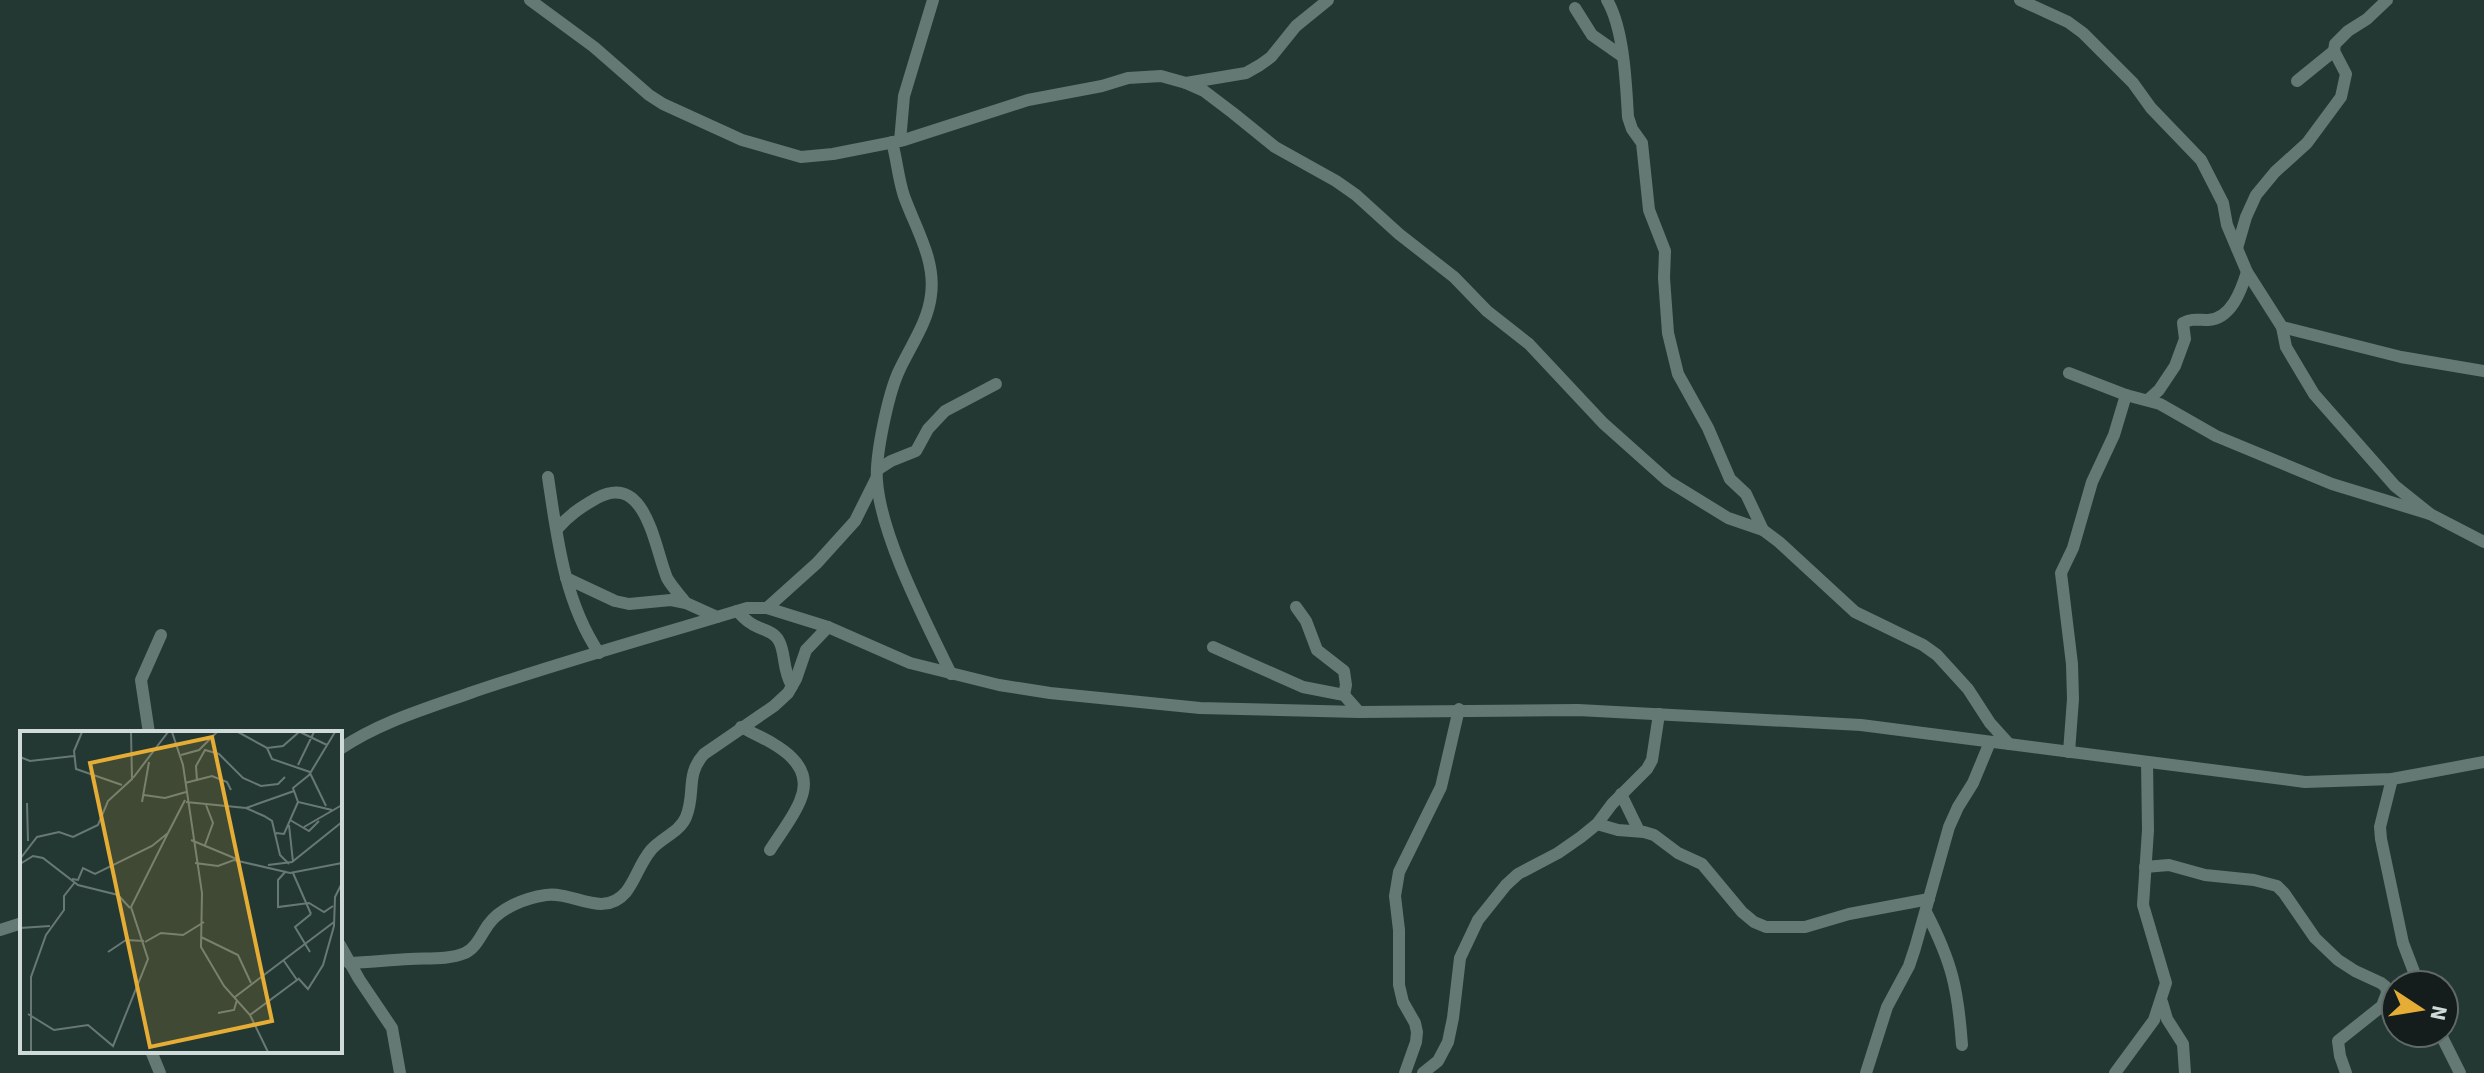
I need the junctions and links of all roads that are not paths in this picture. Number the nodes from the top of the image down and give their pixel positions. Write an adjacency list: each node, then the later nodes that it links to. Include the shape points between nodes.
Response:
1 (530, 0): 12 (street, via 649,95 733,136 801,157)
2 (933, 0): 12 (street)
3 (1328, 0): 11 (street, via 1260,65 1238,75)
4 (1607, 0): 9 (street)
5 (2020, 0): 13 (street, via 2083,33 2201,160 2223,203)
6 (2387, 0): 8 (street, via 2341,37)
7 (1575, 8): 9 (street, via 1592,35)
8 (2334, 51): 10 (street); 13 (street, via 2346,74 2341,97 2307,143 2256,195)
9 (1622, 56): 25 (street, via 1628,117 1642,143 1649,210 1665,251 1668,333 1678,374 1730,479 1746,494)
10 (2297, 81)
11 (1186, 83): 12 (street, via 1161,76 1128,78 1028,100); 25 (street, via 1204,91 1275,147 1356,195 1529,344 1603,423 1668,481 1728,518)
12 (896, 141): 21 (street, via 904,194 926,253 932,293 888,401)
13 (2236, 249): 14 (street)
14 (2247, 272): 15 (street); 20 (street, via 2228,311 2212,320 2183,322 2185,339 2175,366)
15 (2282, 327): 16 (street); 23 (street, via 2286,347 2325,408 2395,486)
16 (2484, 371)
17 (2069, 373): 19 (street)
18 (996, 384): 21 (street, via 945,411 916,451 891,461)
19 (2126, 395): 20 (street); 48 (street, via 2061,573 2072,664)
20 (2148, 400): 23 (street, via 2216,436 2310,475)
21 (877, 474): 30 (street, via 855,521); 37 (street, via 894,546)
22 (548, 477): 24 (street)
23 (2430, 514): 26 (street)
24 (557, 529): 27 (street); 28 (street, via 569,515 609,492 626,493 647,520 670,583)
25 (1763, 530): 46 (street, via 1855,612 1937,655)
26 (2484, 542)
27 (566, 578): 28 (street, via 629,604); 36 (street)
28 (686, 603): 32 (street)
29 (1296, 607): 39 (street, via 1317,650 1344,671)
30 (767, 608): 31 (street); 33 (street)
31 (737, 611): 32 (street); 38 (street, via 778,638)
32 (717, 617): 36 (street)
33 (828, 627): 37 (street, via 910,663); 38 (street, via 806,650)
34 (161, 635): 44 (street, via 141,680)
35 (1213, 647): 39 (street, via 1303,687)
36 (599, 653): 47 (street, via 431,706)
37 (951, 674): 41 (street, via 1037,691 1145,703)
38 (792, 686): 43 (street, via 774,706)
39 (1344, 695): 41 (street)
40 (1459, 709): 41 (street); 42 (street); 69 (street, via 1441,787 1399,872 1395,896 1399,985 1417,1032)
41 (1359, 712)
42 (1659, 714): 45 (street, via 1861,725); 52 (street, via 1652,760)
43 (741, 727): 55 (street, via 787,753 803,773 801,799); 61 (street, via 696,763 683,822 649,853 616,901 606,905 547,895 502,911 468,952)
44 (149, 731)
45 (1990, 742): 46 (street); 57 (street, via 1949,827)
46 (2009, 744): 48 (street)
47 (342, 748)
48 (2069, 752): 49 (street)
49 (2147, 762): 51 (street, via 2305,782); 56 (street)
50 (2484, 762): 51 (street)
51 (2392, 779): 62 (street, via 2381,839)
52 (1621, 794): 53 (street); 54 (street)
53 (1597, 824): 54 (street); 70 (street, via 1518,874 1478,920 1460,958 1448,1042 1438,1061)
54 (1639, 831): 57 (street, via 1702,864 1742,912 1766,927 1805,927 1849,914)
55 (770, 850)
56 (2145, 867): 63 (street, via 2143,905 2166,977); 74 (street, via 2169,865 2277,886 2338,960 2386,987 2382,1006 2338,1041)
57 (1928, 905): 64 (street, via 1956,985); 71 (street)
58 (20, 924): 59 (street)
59 (0, 930)
60 (342, 949): 61 (street)
61 (349, 963): 68 (street, via 392,1028)
62 (2413, 969)
63 (2162, 1002): 72 (street); 73 (street, via 2183,1044)
64 (1962, 1045)
65 (2448, 1049): 75 (street)
66 (152, 1053): 67 (street)
67 (160, 1073)
68 (400, 1073)
69 (1405, 1073)
70 (1423, 1073)
71 (1866, 1073)
72 (2115, 1073)
73 (2185, 1073)
74 (2346, 1073)
75 (2460, 1073)

